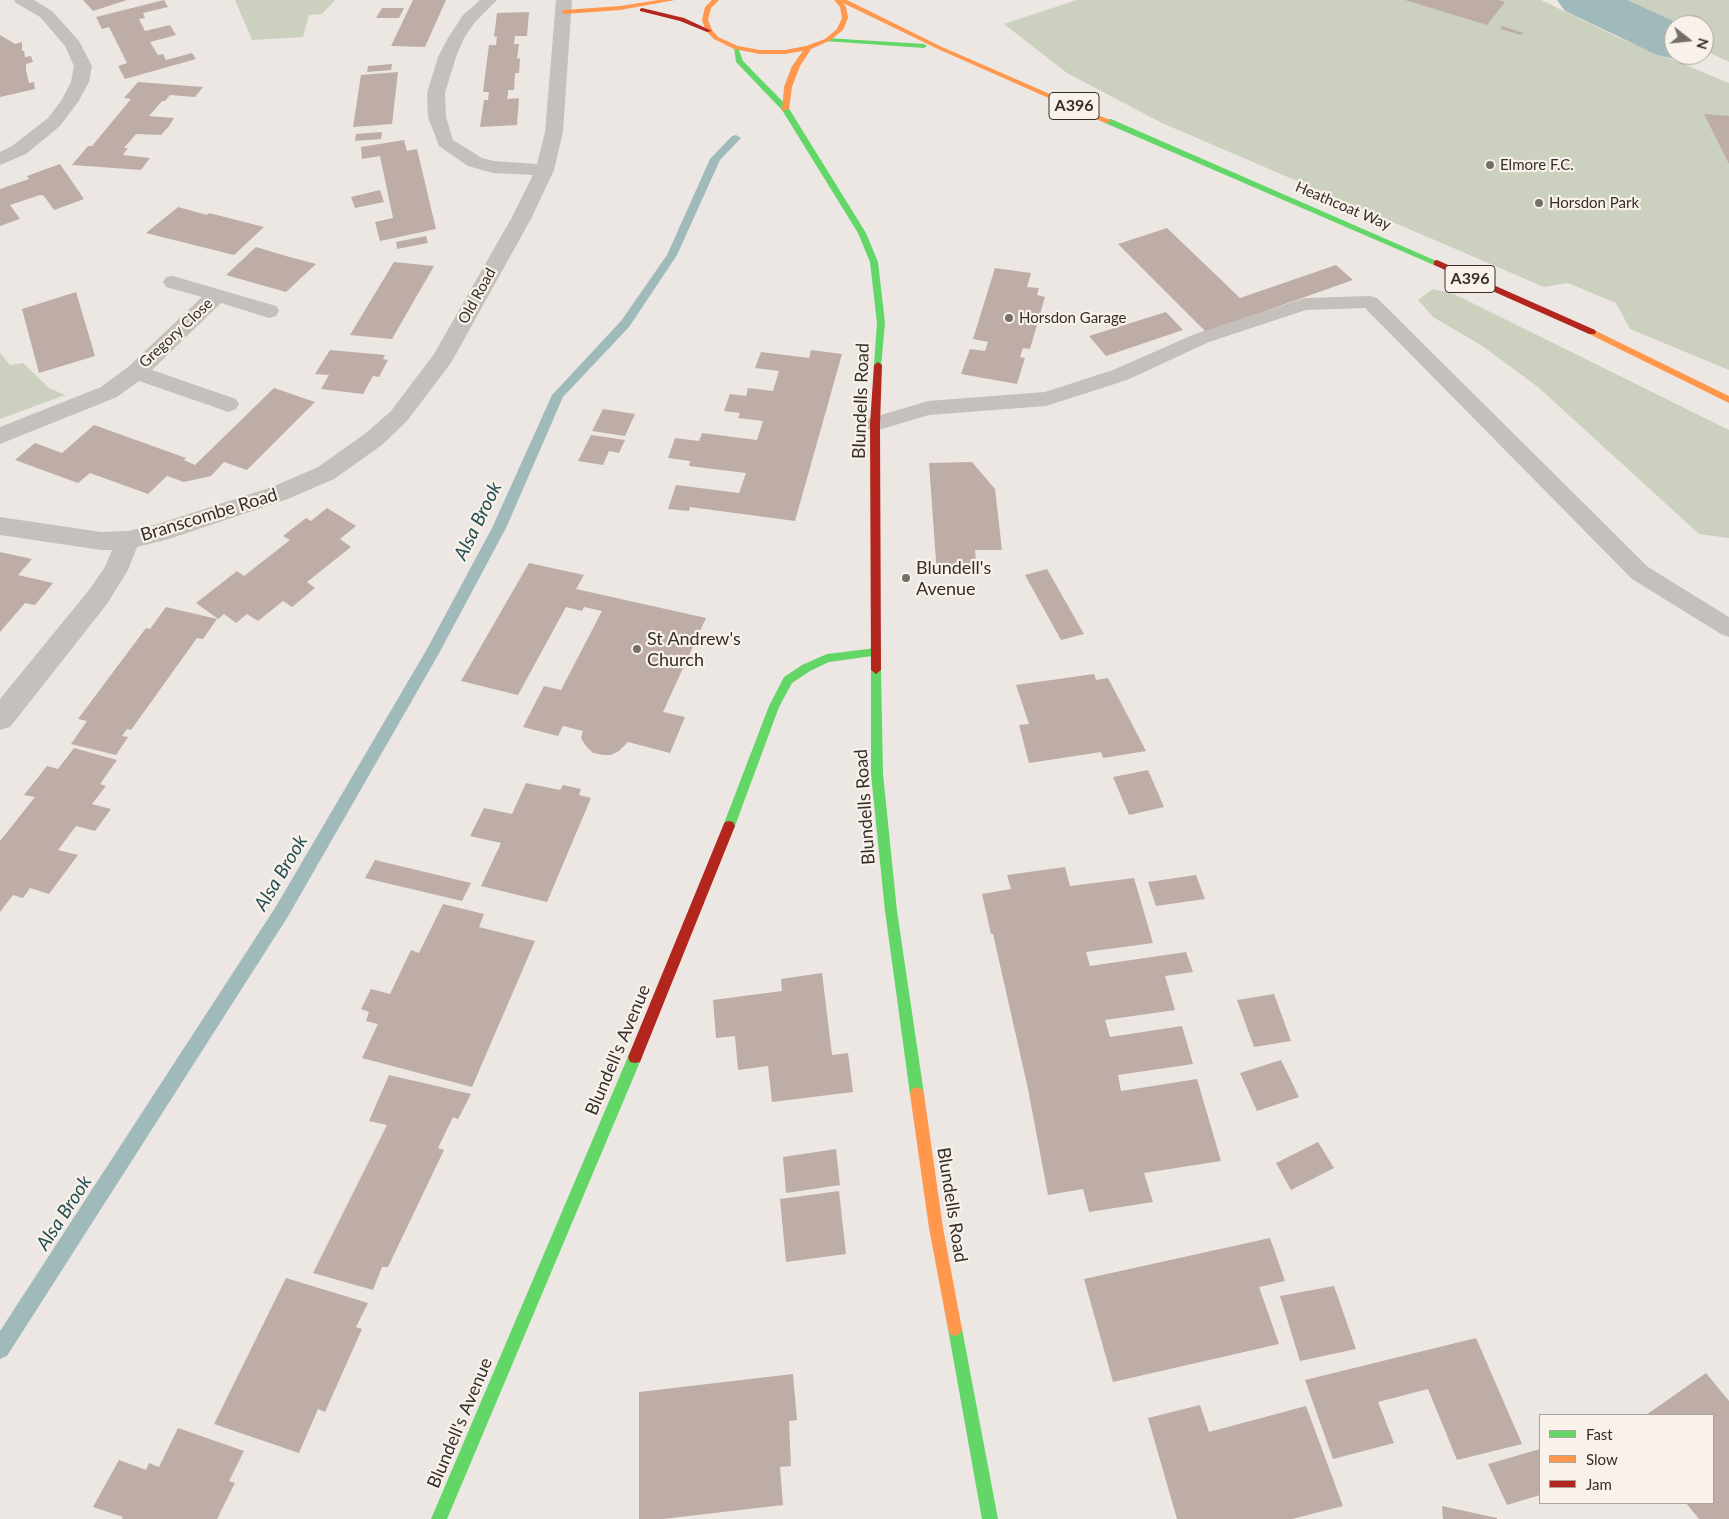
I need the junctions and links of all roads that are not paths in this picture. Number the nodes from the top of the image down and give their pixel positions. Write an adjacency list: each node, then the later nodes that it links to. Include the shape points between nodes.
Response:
1 (22, 0): 15 (street, via 46,14 59,28 73,45 83,66 80,82 54,122 19,150)
2 (489, 0): 16 (street, via 469,20 447,57 436,93 437,117 445,142 475,162 493,167)
3 (672, 0): 8 (street)
4 (716, 0): 9 (street, via 708,7 705,20)
5 (837, 0): 10 (street, A396, via 843,7 845,18 840,30)
6 (842, 0): 13 (street, Heathcoat Way / A396)
7 (564, 6): 8 (street); 16 (street, Old Road, via 554,132)
8 (620, 8): 9 (street, via 653,11)
9 (709, 32): 11 (street, A396)
10 (827, 40): 12 (street, A396); 13 (street, Heathcoat Way / A396)
11 (736, 48): 12 (street, A396, via 785,52); 14 (street, Blundells Road, via 740,62)
12 (808, 48): 14 (street, via 788,87)
13 (940, 48): 21 (street, Heathcoat Way / A396, via 1392,243 1611,341)
14 (785, 109): 24 (street, Blundells Road, via 862,233 874,262 881,323)
15 (0, 160)
16 (545, 170): 23 (street, Old Road, via 443,358)
17 (174, 282): 18 (street, Gregory Close)
18 (218, 295): 19 (street, Gregory Close); 20 (street, Gregory Close)
19 (269, 311)
20 (136, 372): 22 (street, Gregory Close); 25 (street, Gregory Close, via 109,392)
21 (1729, 400)
22 (228, 404)
23 (399, 416): 27 (street, Branscombe Road, via 326,474 212,517 160,534)
24 (875, 424): 28 (lane, via 928,408 1046,399 1120,375 1202,338 1305,304 1370,302 1640,573); 29 (street, Blundells Road)
25 (0, 436)
26 (0, 526): 27 (street, via 101,542)
27 (128, 540): 30 (street, Branscombe Road, via 116,570 98,597)
28 (1729, 628)
29 (876, 652): 31 (street, Blundell's Avenue, via 827,658 806,668 788,680 774,706 650,1022); 32 (street, Blundells Road, via 877,774 891,911 936,1228)
30 (0, 719)
31 (439, 1519)
32 (990, 1519)

